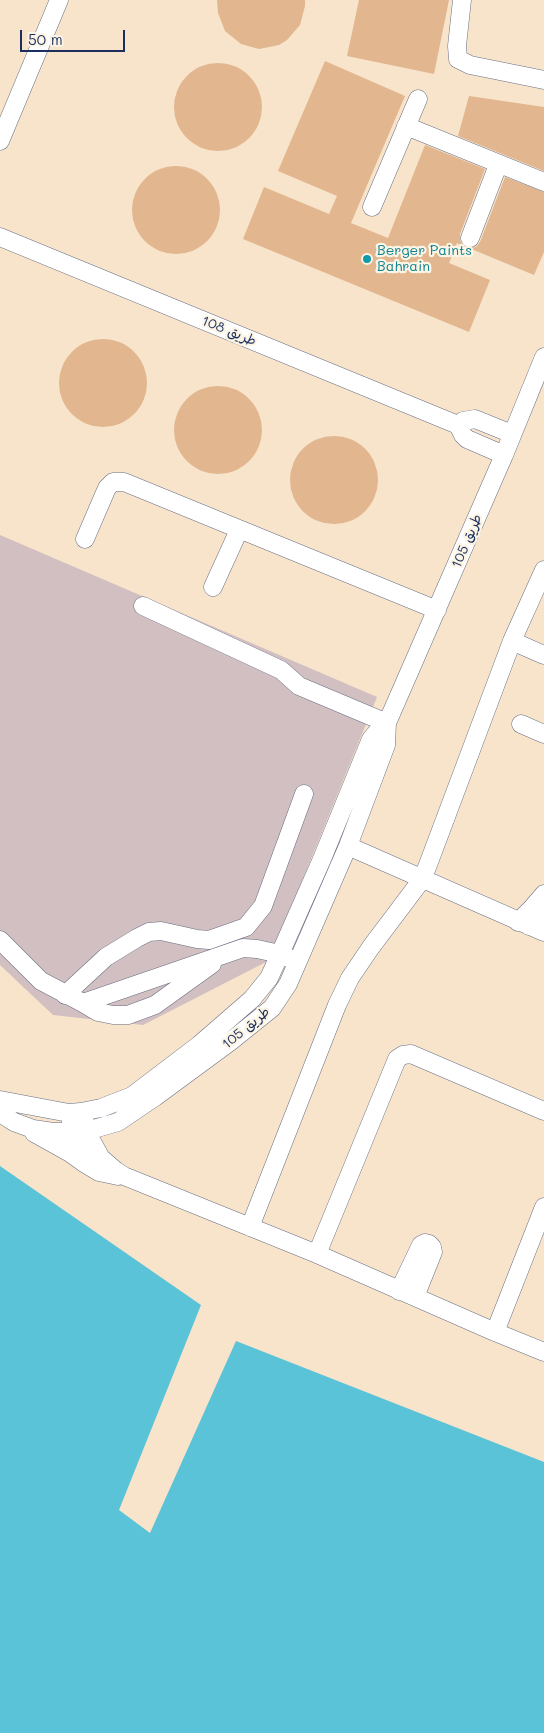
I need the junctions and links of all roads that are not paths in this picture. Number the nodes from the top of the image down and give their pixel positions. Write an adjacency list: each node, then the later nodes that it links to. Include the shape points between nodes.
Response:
1 (59, 0): 6 (street)
2 (462, 0): 3 (street, via 458,59 470,65)
3 (544, 80)
4 (418, 99): 5 (street)
5 (406, 126): 7 (street); 9 (street)
6 (0, 142)
7 (498, 165): 8 (street); 11 (street)
8 (544, 182)
9 (372, 207)
10 (0, 236): 13 (street, طريق 108)
11 (470, 238)
12 (544, 357): 14 (street, طريق 105)
13 (458, 424): 14 (street, طريق 108, via 474,419); 15 (street, طريق 108, via 467,439)
14 (512, 434): 15 (street, طريق 105)
15 (504, 455): 21 (street, طريق 105)
16 (239, 530): 17 (street, via 124,482 113,482 107,488); 19 (street); 21 (street)
17 (85, 539)
18 (544, 573): 22 (street)
19 (213, 587)
20 (143, 606): 24 (street, via 281,670 299,686)
21 (437, 610): 24 (street, طريق 105)
22 (512, 641): 23 (street); 31 (street)
23 (544, 655)
24 (387, 723): 28 (street, طريق 105, via 386,745); 29 (street, طريق 105, via 371,739)
25 (521, 724): 26 (street)
26 (544, 734)
27 (304, 794): 39 (street, via 263,906 246,927 209,940 161,931 149,932 106,957)
28 (348, 846): 30 (street, طريق 105); 31 (street)
29 (322, 859): 30 (street); 37 (street, طريق 105)
30 (339, 866): 38 (street, طريق 105)
31 (423, 878): 34 (street); 49 (street, via 371,947 337,1005)
32 (544, 894): 34 (street, via 532,908)
33 (544, 916): 34 (street)
34 (531, 927)
35 (0, 940): 39 (street, via 41,981)
36 (226, 953): 37 (street, via 257,948); 40 (street); 40 (street, via 150,1008 128,1015 113,1015)
37 (280, 954): 38 (street); 43 (street, طريق 105, via 252,999 199,1045 132,1096 101,1108)
38 (298, 962): 45 (street, طريق 105, via 272,1008 232,1041 118,1122)
39 (65, 995): 40 (street)
40 (83, 1004)
41 (0, 1100): 43 (street, طريق 105, via 37,1109)
42 (544, 1111): 50 (street, via 411,1054 403,1055 397,1059)
43 (75, 1113): 45 (street)
44 (7, 1117): 45 (street, طريق 105, via 40,1130); 46 (street)
45 (80, 1132): 46 (street, via 76,1143); 47 (street, via 101,1158)
46 (84, 1162): 47 (street, via 107,1175)
47 (124, 1176): 49 (street)
48 (544, 1207): 51 (street)
49 (250, 1227): 50 (street)
50 (317, 1254): 51 (street)
51 (495, 1332): 52 (street)
52 (544, 1352)

